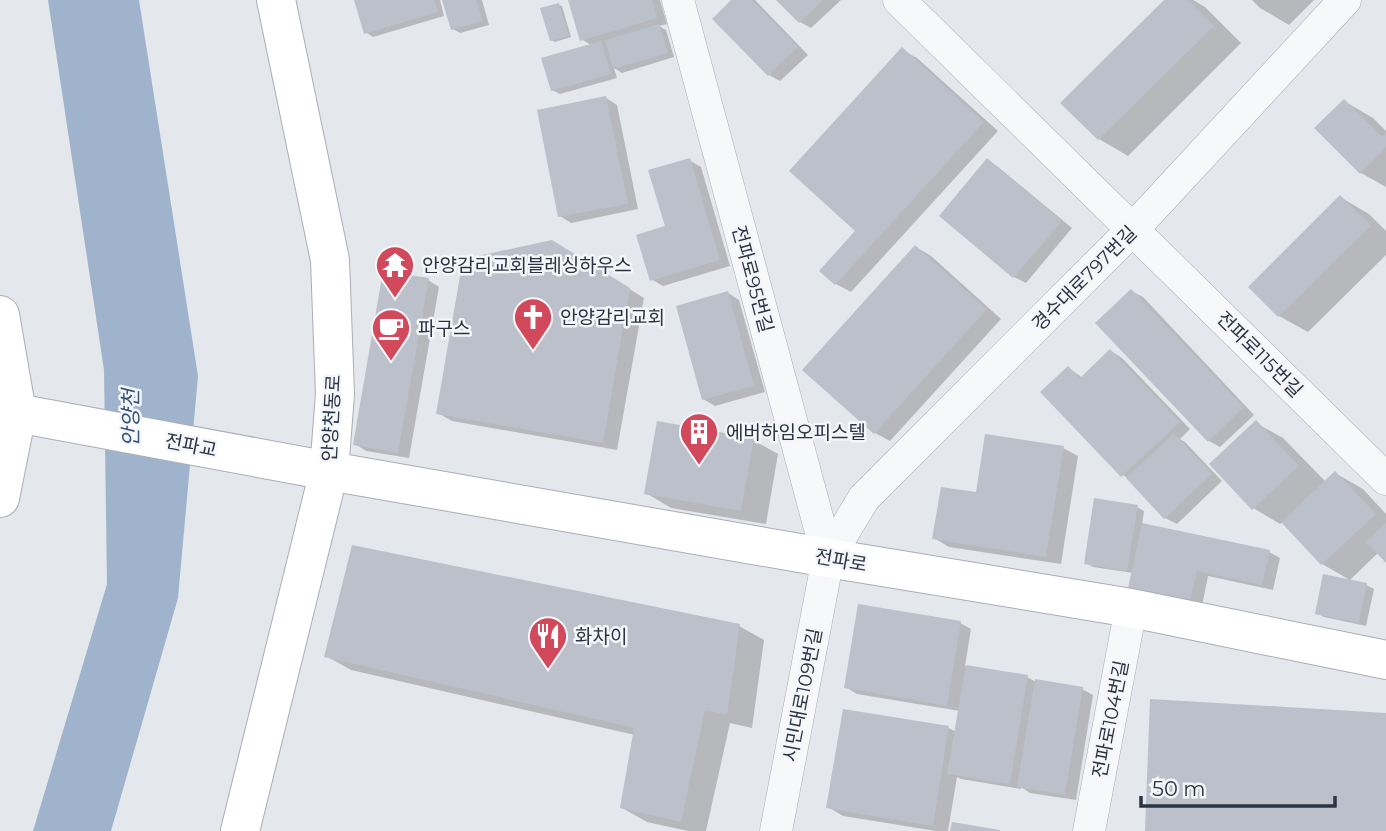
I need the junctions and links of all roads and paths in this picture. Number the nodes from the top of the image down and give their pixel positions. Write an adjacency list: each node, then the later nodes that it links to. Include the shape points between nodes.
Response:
1 (276, 0): 8 (street, 안양천동로, via 330,260 335,394)
2 (678, 0): 11 (street, 전파로95번길)
3 (899, 0): 5 (street, 전파로115번길)
4 (1345, 0): 5 (street, 경수대로797번길)
5 (1133, 229): 9 (street, 전파로115번길); 11 (street, 경수대로797번길, via 864,498)
6 (0, 316): 7 (street)
7 (21, 414): 8 (street, 전파교); 10 (street)
8 (312, 468): 11 (street, 전파로); 14 (street, 안양천동로)
9 (1386, 479)
10 (0, 498)
11 (828, 558): 12 (street, 전파로); 15 (street, 시민대로109번길)
12 (1131, 608): 13 (street, 전파로); 16 (street, 전파로104번길)
13 (1386, 660)
14 (240, 831)
15 (776, 831)
16 (1089, 831)

